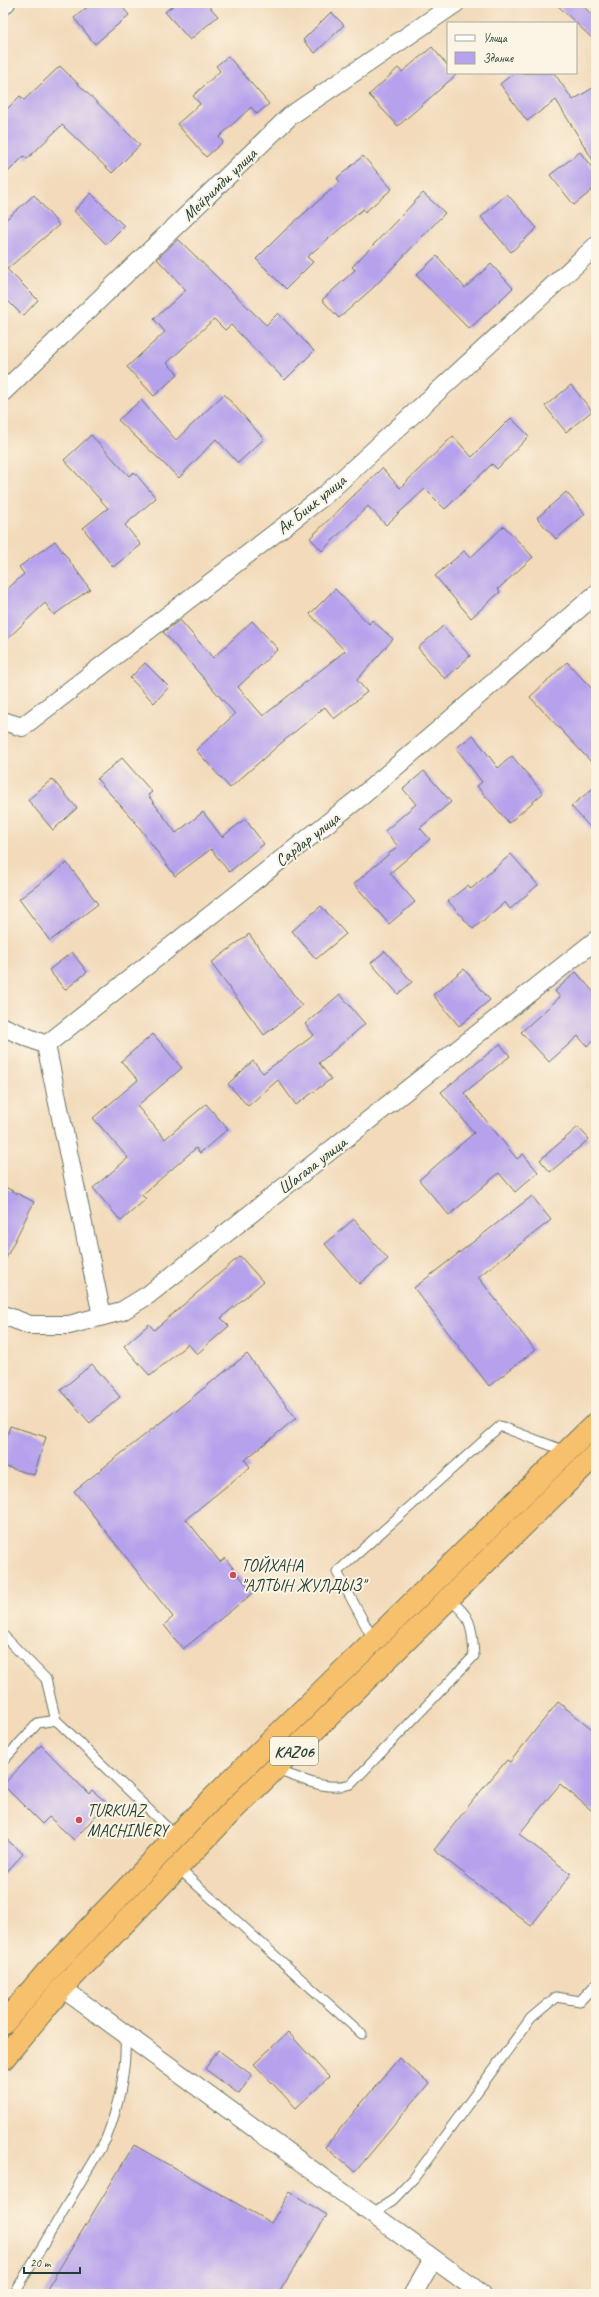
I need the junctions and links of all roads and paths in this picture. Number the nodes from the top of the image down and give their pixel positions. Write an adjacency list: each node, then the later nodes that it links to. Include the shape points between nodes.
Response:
1 (6, 3): 3 (street)
2 (456, 3): 5 (street, Мейримди улица, via 290,116)
3 (3, 6)
4 (596, 246): 7 (street, Ак Биик улица, via 325,495 22,727)
5 (3, 392)
6 (596, 594): 10 (street, Сардар улица, via 363,795)
7 (3, 721)
8 (596, 940): 12 (street, Шагала улица, via 148,1295 122,1311)
9 (3, 1027): 10 (street)
10 (46, 1045): 12 (street)
11 (3, 1315): 12 (street, Шагала улица, via 30,1325 69,1325)
12 (102, 1316)
13 (596, 1423): 14 (highway, KАZ06)
14 (566, 1452): 18 (highway, KАZ06); 18 (lane, via 500,1426 337,1572)
15 (596, 1454): 16 (highway, KАZ06)
16 (448, 1599): 21 (highway, KАZ06); 21 (lane, via 462,1609 472,1628 474,1656 350,1784 336,1788 324,1786)
17 (3, 1635): 19 (lane, via 46,1679)
18 (374, 1641): 22 (highway, KАZ06)
19 (56, 1721): 20 (lane, via 38,1723); 22 (lane)
20 (3, 1762)
21 (275, 1769): 23 (highway, KАZ06)
22 (177, 1837): 26 (highway, KАZ06, via 46,1973)
23 (178, 1868): 25 (highway, KАZ06); 28 (lane)
24 (596, 1984): 30 (lane, via 580,2001 556,1997 531,2018 414,2178 393,2200)
25 (62, 1988): 27 (street); 29 (highway, KАZ06)
26 (3, 2024)
27 (125, 2034): 30 (street); 32 (lane, via 124,2074 115,2115 106,2139)
28 (362, 2034)
29 (3, 2059)
30 (371, 2214): 31 (street)
31 (433, 2259): 33 (street); 34 (street)
32 (14, 2294)
33 (413, 2294)
34 (482, 2294)

